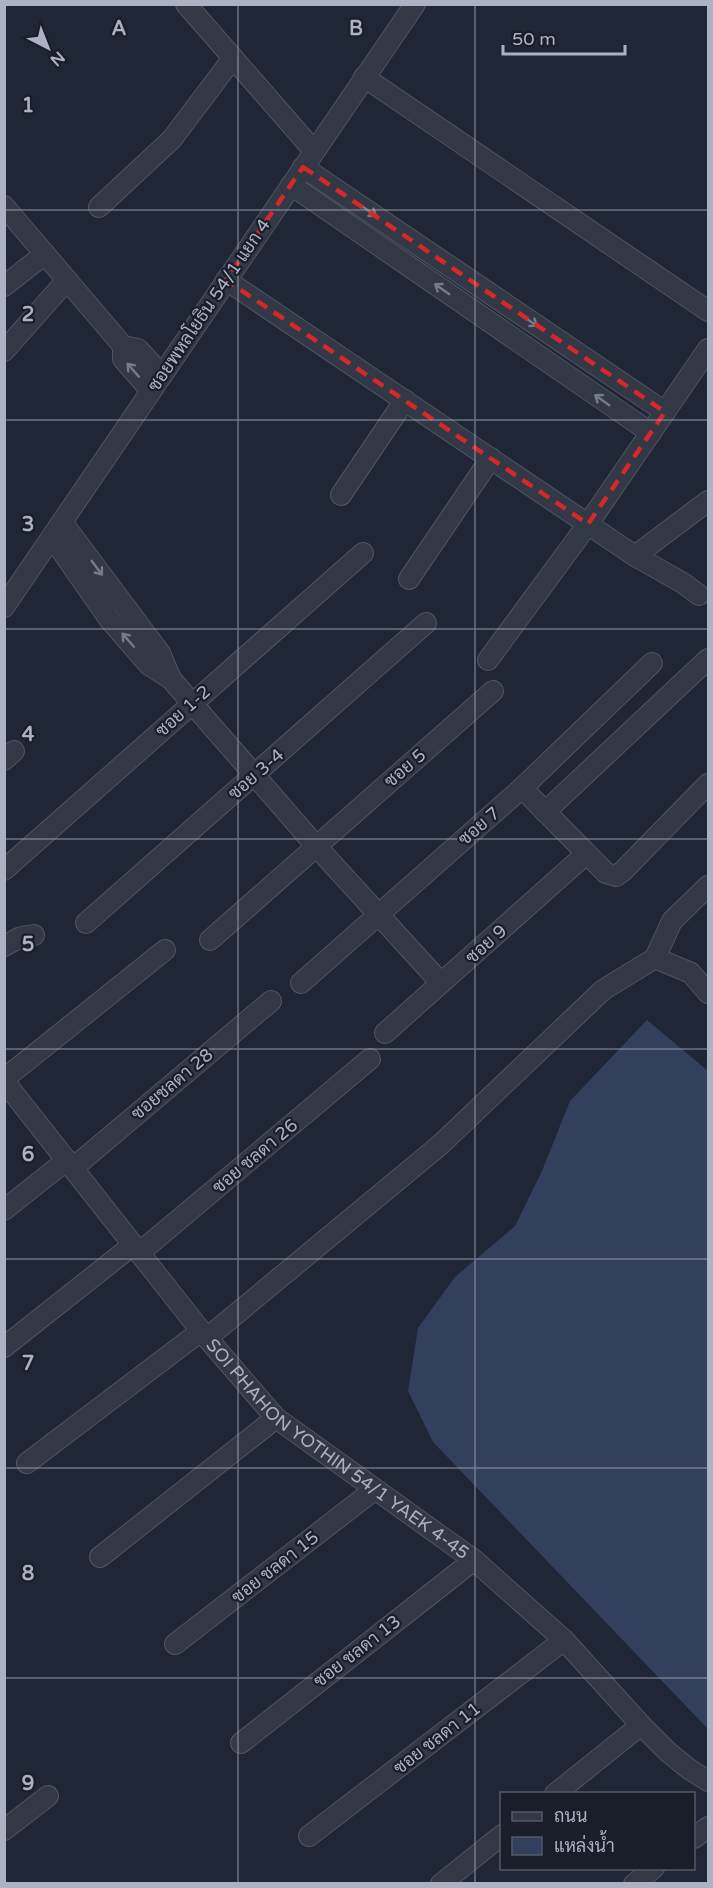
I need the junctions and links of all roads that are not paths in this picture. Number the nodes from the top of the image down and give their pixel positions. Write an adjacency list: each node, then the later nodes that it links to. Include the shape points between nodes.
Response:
1 (186, 4): 3 (street)
2 (415, 4): 4 (street, ซอยพหลโยธิน 54/1 แยก 4)
3 (233, 58): 5 (street); 9 (street, via 172,139)
4 (364, 77): 5 (street, ซอยพหลโยธิน 54/1 แยก 4); 16 (street)
5 (308, 159): 6 (street, ซอยพหลโยธิน 54/1 แยก 4); 7 (street)
6 (291, 185): 10 (street); 13 (street, ซอยพหลโยธิน 54/1 แยก 4)
7 (344, 194): 10 (street); 15 (street, one-way to 15)
8 (4, 206): 11 (street)
9 (99, 207)
10 (331, 213): 17 (street, one-way to 10)
11 (45, 254): 12 (street); 14 (street)
12 (67, 280): 19 (street); 20 (street, via 123,346 138,349)
13 (226, 280): 20 (street, ซอยพหลโยธิน 54/1 แยก 4); 21 (street)
14 (4, 286)
15 (490, 294): 17 (street); 22 (street, one-way to 22)
16 (708, 311)
17 (477, 313): 23 (street, one-way to 17)
18 (708, 349): 22 (street)
19 (4, 351)
20 (157, 383): 28 (street, ซอยพหลโยธิน 54/1 แยก 4)
21 (405, 400): 24 (street); 25 (street)
22 (665, 412): 23 (street)
23 (651, 433): 27 (street)
24 (491, 458): 27 (street); 31 (street)
25 (341, 495)
26 (708, 501): 30 (street)
27 (588, 524): 30 (street); 36 (street)
28 (57, 529): 33 (street, ซอยพหลโยธิน 54/1 แยก 4); 39 (street, via 109,619 149,665 171,679)
29 (363, 553): 39 (street, ซอย 1-2)
30 (635, 556): 32 (street)
31 (409, 579)
32 (699, 595)
33 (4, 607)
34 (426, 623): 40 (street, ซอย 3-4)
35 (708, 659): 43 (street)
36 (488, 660)
37 (652, 663): 42 (street, ซอย 7)
38 (493, 691): 44 (street, ซอย 5)
39 (192, 703): 40 (street); 46 (street, ซอย 1-2)
40 (255, 775): 44 (street); 49 (street, ซอย 3-4)
41 (708, 784): 45 (street, via 615,876 606,873)
42 (522, 788): 43 (street); 48 (street, ซอย 7)
43 (545, 812): 45 (street)
44 (316, 846): 48 (street); 51 (street, ซอย 5)
45 (586, 854): 56 (street, ซอย 9)
46 (4, 870)
47 (708, 886): 54 (street, via 672,921)
48 (378, 915): 55 (street, ซอย 7); 56 (street)
49 (86, 923)
50 (34, 935): 52 (street)
51 (210, 940)
52 (4, 946)
53 (165, 950): 61 (street)
54 (655, 958): 57 (street, via 691,973); 65 (street, via 603,990 440,1145)
55 (301, 983)
56 (441, 983): 59 (street, ซอย 9)
57 (708, 993)
58 (271, 1001): 62 (street, ซอยชลดา 28)
59 (385, 1033)
60 (370, 1059): 64 (street, ซอย ชลดา 26)
61 (4, 1080): 62 (street, SOI PHAHON YOTHIN 54/1 YAEK 4-45)
62 (70, 1164): 63 (street, ซอยชลดา 28); 64 (street, SOI PHAHON YOTHIN 54/1 YAEK 4-45)
63 (4, 1210)
64 (136, 1249): 65 (street, SOI PHAHON YOTHIN 54/1 YAEK 4-45); 66 (street, ซอย ชลดา 26)
65 (204, 1335): 67 (street, SOI PHAHON YOTHIN 54/1 YAEK 4-45); 68 (street)
66 (4, 1347)
67 (276, 1418): 69 (street, SOI PHAHON YOTHIN 54/1 YAEK 4-45); 70 (street)
68 (27, 1463)
69 (374, 1490): 71 (street, SOI PHAHON YOTHIN 54/1 YAEK 4-45); 73 (street, ซอย ชลดา 15)
70 (100, 1557)
71 (474, 1560): 72 (street, SOI PHAHON YOTHIN 54/1 YAEK 4-45); 75 (street, ซอย ชลดา 13)
72 (564, 1640): 74 (street, SOI PHAHON YOTHIN 54/1 YAEK 4-45); 81 (street, ซอย ชลดา 11)
73 (175, 1644)
74 (641, 1725): 76 (street, SOI PHAHON YOTHIN 54/1 YAEK 4-45, via 668,1752); 77 (street)
75 (241, 1743)
76 (708, 1781)
77 (557, 1792)
78 (48, 1796): 80 (street)
79 (708, 1827): 83 (street)
80 (4, 1830)
81 (309, 1836)
82 (500, 1836): 85 (street)
83 (695, 1837)
84 (653, 1870): 86 (street)
85 (441, 1884)
86 (634, 1884)

